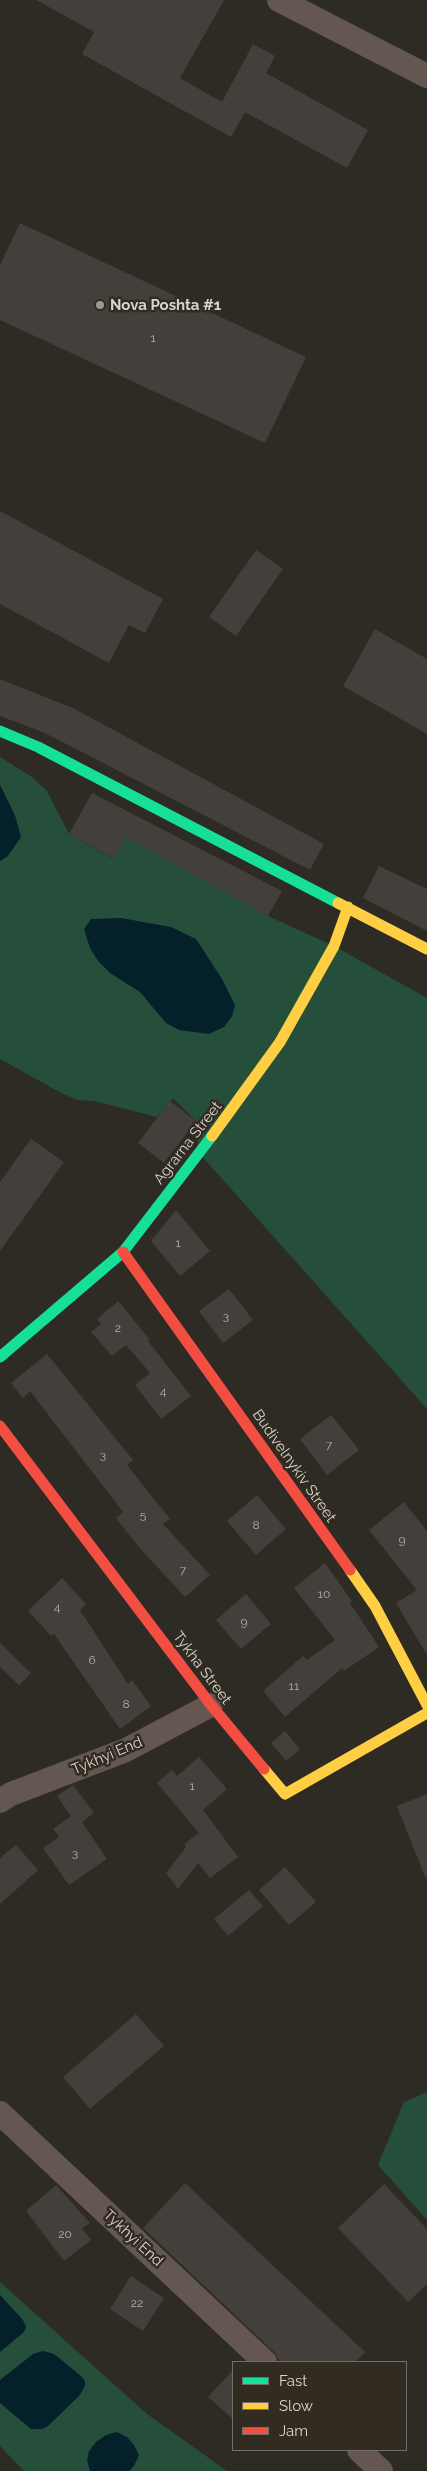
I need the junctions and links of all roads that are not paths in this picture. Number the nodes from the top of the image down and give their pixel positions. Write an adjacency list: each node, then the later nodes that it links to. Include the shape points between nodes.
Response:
1 (279, 0): 2 (street)
2 (427, 76)
3 (0, 731): 4 (street, via 38,747)
4 (348, 907): 5 (street); 6 (street, Agrarna Street, via 334,946 280,1042 234,1108)
5 (427, 949)
6 (123, 1252): 7 (street, Agrarna Street); 10 (street, Budivelnykiv Street, via 375,1606)
7 (0, 1357)
8 (0, 1426): 9 (street, Tykha Street)
9 (211, 1705): 11 (street, Tykha Street, via 285,1794); 12 (street, Tykhyi End, via 126,1750)
10 (427, 1705)
11 (427, 1713)
12 (0, 1800)
13 (0, 2113): 14 (street, Tykhyi End)
14 (265, 2361)
15 (360, 2451): 16 (street)
16 (382, 2471)

